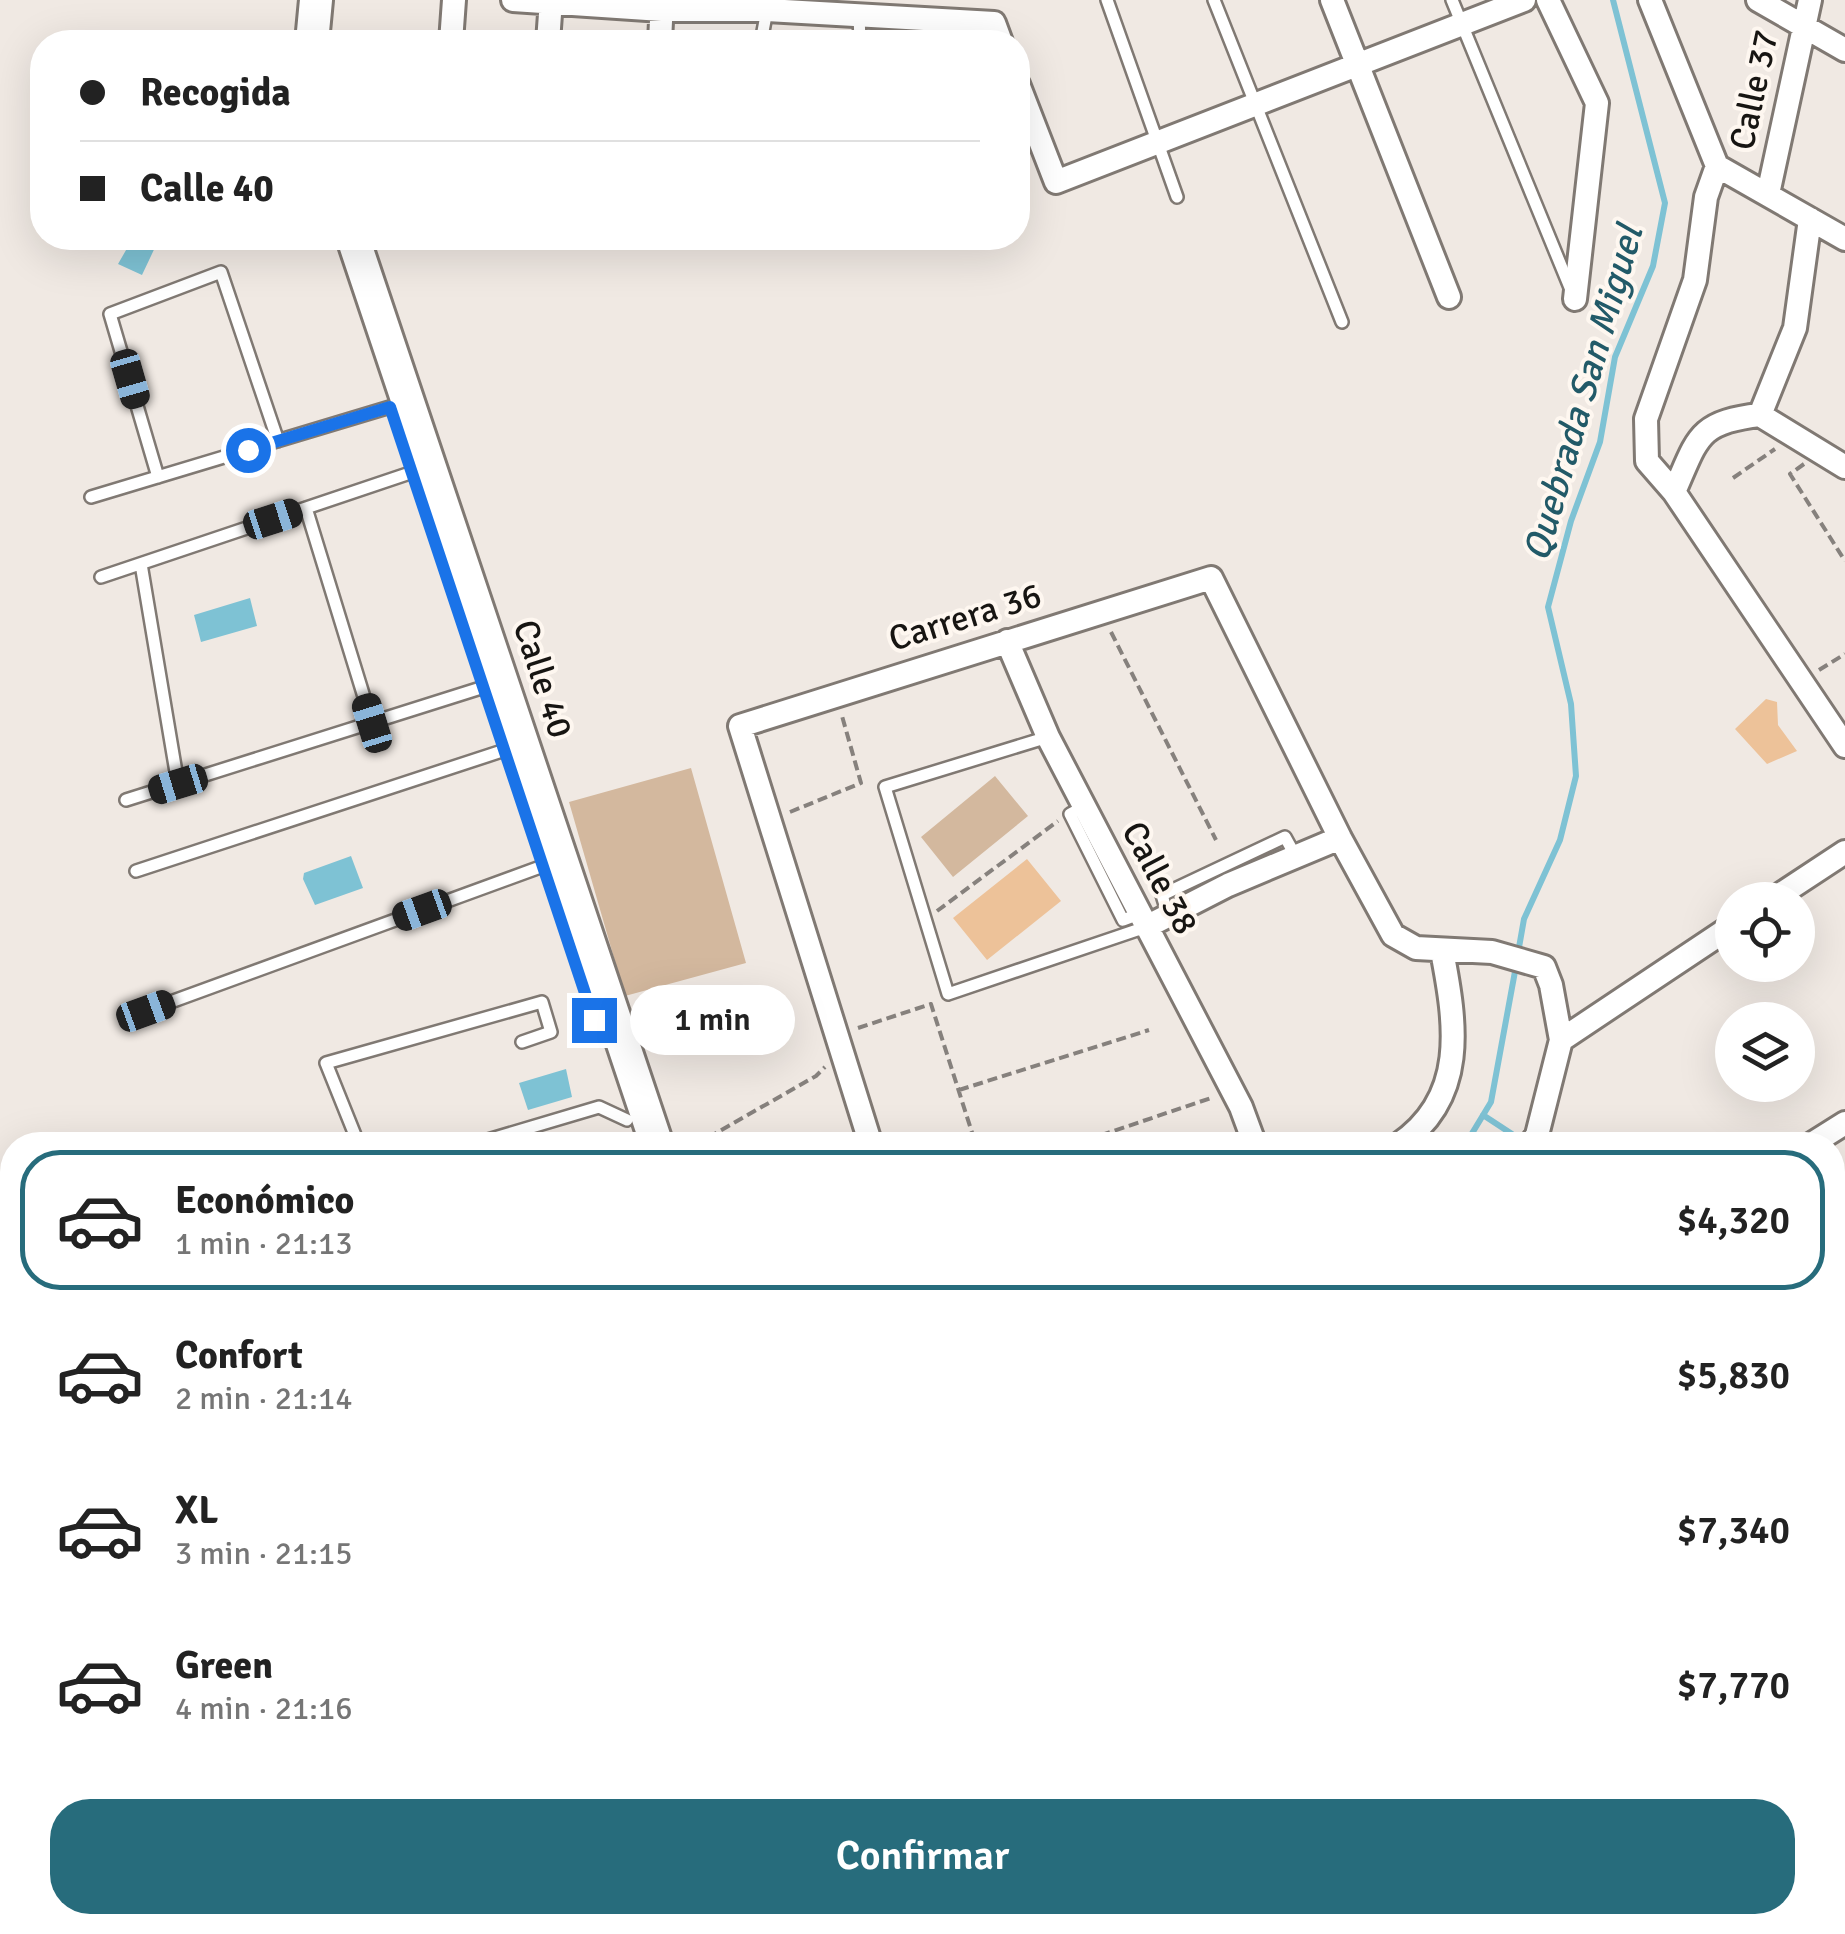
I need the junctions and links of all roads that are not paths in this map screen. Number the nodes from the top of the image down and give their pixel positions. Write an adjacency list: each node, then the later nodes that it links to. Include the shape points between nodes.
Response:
1 (296, 0): 20 (main road)
2 (316, 0): 21 (main road)
3 (454, 0): 22 (street)
4 (514, 0): 14 (street)
5 (1106, 0): 31 (lane)
6 (1214, 0): 29 (lane)
7 (1332, 0): 28 (street)
8 (1452, 0): 18 (lane)
9 (1524, 0): 18 (street)
10 (1548, 0): 40 (street, via 1597,103)
11 (1650, 0): 32 (street)
12 (1758, 0): 19 (street)
13 (1810, 0): 19 (street, Calle 37)
14 (550, 1): 15 (street); 23 (street)
15 (662, 5): 16 (street); 24 (street)
16 (767, 10): 17 (street); 25 (lane)
17 (850, 10): 26 (street, via 994,23)
18 (1461, 23): 28 (street); 40 (lane)
19 (1804, 26): 27 (street); 33 (street, Calle 37)
20 (294, 30)
21 (313, 30)
22 (452, 30)
23 (549, 30)
24 (661, 30)
25 (764, 30)
26 (997, 30)
27 (1845, 50)
28 (1358, 62): 29 (street); 39 (street)
29 (1254, 106): 31 (street); 41 (lane)
30 (1030, 115): 31 (street, via 1056,182)
31 (1159, 143): 34 (lane)
32 (1717, 166): 33 (street); 48 (street, via 1694,280 1646,419 1646,460)
33 (1768, 194): 35 (street)
34 (1177, 198)
35 (1810, 219): 36 (street); 43 (street, via 1795,328)
36 (1845, 239)
37 (340, 250): 42 (main road, Calle 40)
38 (356, 250): 42 (main road, Calle 40)
39 (1449, 297)
40 (1575, 299)
41 (1342, 322)
42 (398, 405): 44 (lane); 46 (main road, Calle 40); 54 (main road, Calle 40)
43 (1760, 415): 45 (street); 48 (street, via 1724,419 1708,429)
44 (278, 441): 47 (lane); 47 (lane, via 222,272 110,314)
45 (1845, 467)
46 (412, 472): 50 (lane); 54 (main road, Calle 40)
47 (158, 477): 49 (lane)
48 (1674, 492): 57 (street)
49 (91, 498)
50 (306, 508): 51 (lane); 55 (lane)
51 (142, 564): 52 (lane); 59 (lane)
52 (101, 578)
53 (1007, 641): 56 (street, Calle 38); 61 (street, Carrera 36, via 1210,578); 76 (street, Carrera 36, via 740,726 845,1040)
54 (493, 684): 55 (lane); 58 (main road, Calle 40)
55 (372, 723): 59 (lane)
56 (1048, 737): 66 (street, Calle 38); 66 (lane, via 885,787 948,994)
57 (1845, 746)
58 (514, 747): 63 (main road, Calle 40); 64 (lane); 68 (main road, Calle 40)
59 (178, 784): 60 (lane)
60 (126, 800)
61 (1340, 838): 66 (street, via 1169,917); 69 (street, via 1393,935 1416,948)
62 (1845, 852): 65 (street)
63 (543, 866): 68 (main road, Calle 40); 70 (lane)
64 (136, 871)
65 (1799, 882)
66 (1143, 921): 77 (street, Calle 38)
67 (1715, 937): 71 (street)
68 (582, 951): 73 (main road, Calle 40)
69 (1442, 951): 71 (street, via 1492,952 1544,968); 78 (street, via 1453,1046 1445,1097)
70 (146, 1011)
71 (1562, 1040): 79 (street)
72 (522, 1042): 74 (lane, via 551,1032 542,1002 326,1063)
73 (636, 1126): 75 (lane, via 599,1107)
74 (353, 1132)
75 (515, 1132)
76 (868, 1132)
77 (1250, 1132)
78 (1417, 1132)
79 (1535, 1132)

